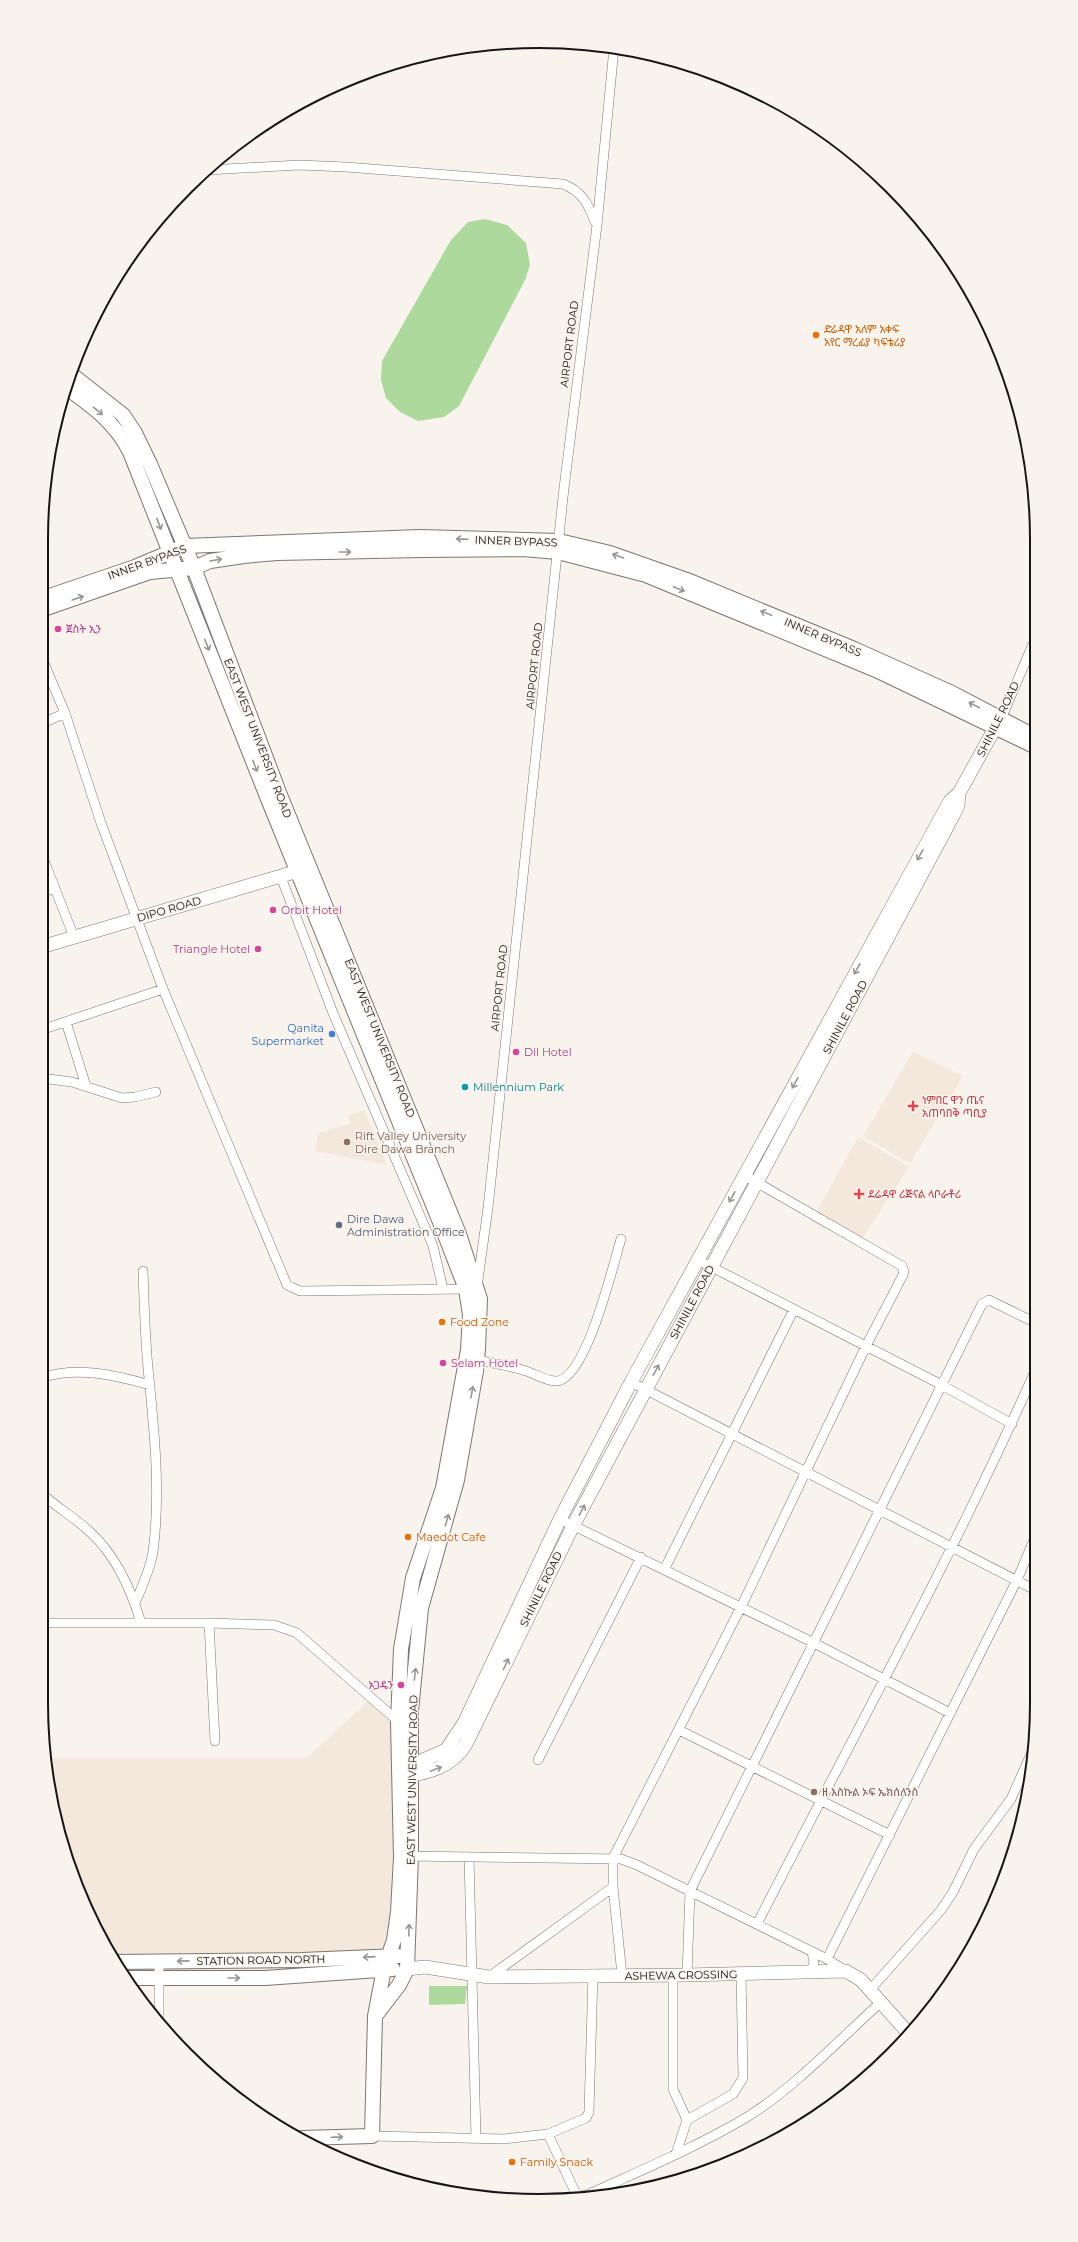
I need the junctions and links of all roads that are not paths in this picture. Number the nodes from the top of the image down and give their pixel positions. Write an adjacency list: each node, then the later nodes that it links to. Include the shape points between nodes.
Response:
1 (613, 54): 3 (street, AIRPORT ROAD)
2 (215, 170): 3 (street, via 299,165 563,184 573,188 584,198)
3 (597, 226): 7 (street, AIRPORT ROAD)
4 (75, 377): 6 (main road, EAST WEST UNIVERSITY ROAD, via 113,406 135,433)
5 (71, 391): 8 (main road, EAST WEST UNIVERSITY ROAD, one-way to 8, via 102,414 128,447)
6 (185, 546): 7 (main road, INNER BYPASS, one-way to 6, via 420,538); 8 (main road, INNER BYPASS); 9 (main road, EAST WEST UNIVERSITY ROAD)
7 (558, 547): 9 (main road, INNER BYPASS, one-way to 7, via 210,561 278,552); 17 (main road, INNER BYPASS, via 646,575 878,666); 41 (street, AIRPORT ROAD, via 488,1208)
8 (170, 552): 10 (main road, EAST WEST UNIVERSITY ROAD); 11 (main road, INNER BYPASS, via 135,567)
9 (194, 568): 10 (main road, INNER BYPASS); 22 (main road, EAST WEST UNIVERSITY ROAD, via 280,795)
10 (177, 569): 12 (main road, INNER BYPASS, one-way to 10, via 150,572); 22 (main road, EAST WEST UNIVERSITY ROAD, one-way to 22)
11 (48, 597)
12 (48, 608)
13 (1030, 651): 17 (street, SHINILE ROAD)
14 (48, 673): 15 (street)
15 (64, 713): 16 (street); 26 (street, via 101,823)
16 (48, 721)
17 (999, 723): 18 (main road, INNER BYPASS); 19 (main road, INNER BYPASS); 20 (street, SHINILE ROAD)
18 (1030, 735)
19 (1030, 743)
20 (959, 793): 35 (street, SHINILE ROAD, one-way to 35, via 950,801); 36 (street, SHINILE ROAD, via 958,806 954,814)
21 (48, 870): 24 (street)
22 (304, 870): 23 (street, DIPO ROAD); 41 (main road, EAST WEST UNIVERSITY ROAD, via 459,1234)
23 (281, 877): 26 (street, DIPO ROAD); 42 (street, via 333,1013 433,1246)
24 (55, 888): 25 (street); 27 (street)
25 (48, 890)
26 (138, 918): 27 (street, DIPO ROAD); 29 (street)
27 (74, 937): 28 (street, DIPO ROAD)
28 (48, 945)
29 (163, 989): 30 (street); 42 (street, via 287,1285 300,1290)
30 (66, 1022): 31 (street); 33 (street)
31 (48, 1028)
32 (48, 1079): 33 (street)
33 (86, 1086): 34 (street, via 122,1098 135,1098)
34 (156, 1092)
35 (744, 1175): 36 (street); 38 (street, SHINILE ROAD, one-way to 38)
36 (757, 1182): 39 (street, SHINILE ROAD); 45 (street, via 903,1268 903,1275)
37 (622, 1239): 46 (street, via 594,1328 583,1352 566,1377 549,1380 525,1370)
38 (698, 1260): 39 (street); 48 (street, SHINILE ROAD)
39 (712, 1266): 43 (street); 52 (street, SHINILE ROAD, one-way to 39)
40 (143, 1271): 51 (street)
41 (472, 1288): 42 (street); 46 (main road, EAST WEST UNIVERSITY ROAD, via 480,1299)
42 (443, 1289)
43 (794, 1309): 45 (street); 54 (street)
44 (1030, 1319): 50 (street, via 989,1300 985,1301)
45 (866, 1346): 50 (street); 55 (street)
46 (472, 1359): 68 (main road, EAST WEST UNIVERSITY ROAD, via 443,1488 413,1578); 72 (main road, EAST WEST UNIVERSITY ROAD, one-way to 46, via 421,1608 457,1480)
47 (48, 1376): 51 (street, via 75,1372 117,1375)
48 (631, 1382): 52 (street); 58 (street, SHINILE ROAD)
49 (1030, 1383): 53 (street)
50 (940, 1384): 53 (street); 57 (street)
51 (150, 1385): 66 (street, via 155,1420 156,1510 153,1553 146,1579)
52 (645, 1390): 54 (street); 59 (street, SHINILE ROAD, one-way to 52)
53 (1012, 1424): 60 (street)
54 (731, 1433): 55 (street); 63 (street)
55 (806, 1473): 57 (street); 67 (street)
56 (48, 1499): 66 (street, via 97,1539 124,1578)
57 (880, 1509): 60 (street); 73 (street)
58 (560, 1519): 59 (street); 82 (street, SHINILE ROAD, via 464,1723 446,1750)
59 (574, 1524): 62 (street); 82 (street, SHINILE ROAD, one-way to 59, via 440,1768 459,1756 478,1724 527,1617)
60 (951, 1546): 64 (street); 74 (street)
61 (1030, 1549): 64 (street)
62 (641, 1556): 63 (street); 79 (street)
63 (665, 1568): 67 (street)
64 (1017, 1580): 65 (street); 75 (street)
65 (1030, 1587)
66 (135, 1603): 70 (street)
67 (741, 1607): 73 (street); 77 (street)
68 (405, 1622): 72 (main road); 76 (main road, EAST WEST UNIVERSITY ROAD, via 401,1649)
69 (48, 1623): 70 (street)
70 (141, 1623): 71 (street)
71 (209, 1623): 76 (street, via 274,1625 297,1633); 78 (street)
72 (420, 1624): 76 (main road, EAST WEST UNIVERSITY ROAD, one-way to 72)
73 (812, 1642): 74 (street); 81 (street)
74 (883, 1680): 75 (street); 83 (street)
75 (950, 1712): 84 (street)
76 (404, 1725): 82 (main road, EAST WEST UNIVERSITY ROAD)
77 (679, 1730): 81 (street); 87 (street)
78 (215, 1741)
79 (538, 1760)
80 (1026, 1765): 109 (street, via 1011,1800 974,1849 953,1892)
81 (751, 1766): 83 (street); 89 (street)
82 (405, 1770): 85 (main road, EAST WEST UNIVERSITY ROAD)
83 (820, 1801): 84 (street); 90 (street)
84 (890, 1835): 93 (street)
85 (406, 1856): 86 (street); 92 (main road, EAST WEST UNIVERSITY ROAD); 96 (main road, EAST WEST UNIVERSITY ROAD, one-way to 85)
86 (470, 1857): 87 (street); 102 (street)
87 (612, 1858): 88 (street); 89 (street, via 637,1865)
88 (613, 1888): 103 (street); 106 (street)
89 (690, 1891): 90 (street); 105 (street)
90 (757, 1924): 91 (street)
91 (812, 1952): 93 (street); 99 (street, via 814,1962)
92 (391, 1955): 94 (main road, STATION ROAD NORTH, one-way to 94, via 302,1960); 96 (main road, STATION ROAD NORTH); 97 (main road, EAST WEST UNIVERSITY ROAD)
93 (827, 1959): 98 (street)
94 (158, 1961): 95 (main road, STATION ROAD NORTH); 108 (street)
95 (122, 1962)
96 (408, 1963): 97 (main road, STATION ROAD NORTH); 102 (street, ASHEWA CROSSING); 112 (main road, via 399,1985)
97 (384, 1969): 108 (main road, STATION ROAD NORTH, one-way to 97, via 265,1978); 112 (main road, EAST WEST UNIVERSITY ROAD)
98 (846, 1971): 99 (street, ASHEWA CROSSING); 109 (street, via 861,1980)
99 (811, 1972): 101 (street, ASHEWA CROSSING)
100 (593, 1974): 103 (street, ASHEWA CROSSING); 106 (street, ASHEWA CROSSING); 115 (street, via 589,2112 586,2118)
101 (741, 1974): 105 (street, ASHEWA CROSSING); 114 (street, via 743,2078 734,2094)
102 (472, 1975): 106 (street, ASHEWA CROSSING); 118 (street)
103 (622, 1975): 104 (street, ASHEWA CROSSING)
104 (673, 1975): 105 (street, ASHEWA CROSSING); 114 (street, via 673,2089)
105 (687, 1975)
106 (489, 1977)
107 (132, 1978): 108 (main road, STATION ROAD NORTH)
108 (159, 1978): 111 (street)
109 (870, 1990): 110 (street)
110 (881, 2002): 113 (street); 119 (street, via 764,2105)
111 (159, 2014)
112 (375, 2016): 116 (main road, EAST WEST UNIVERSITY ROAD)
113 (905, 2030)
114 (687, 2120): 119 (street)
115 (548, 2134): 118 (street); 121 (street)
116 (372, 2136): 117 (main road, one-way to 116); 118 (street)
117 (312, 2138)
118 (476, 2138)
119 (676, 2154): 120 (street)
120 (596, 2191)
121 (575, 2193)

